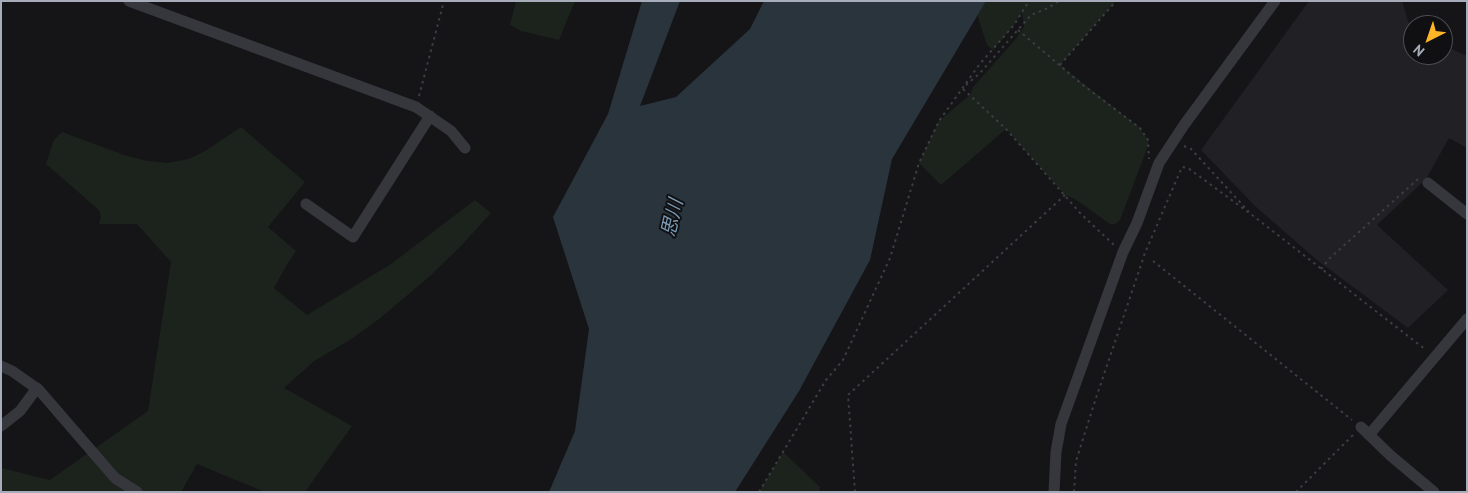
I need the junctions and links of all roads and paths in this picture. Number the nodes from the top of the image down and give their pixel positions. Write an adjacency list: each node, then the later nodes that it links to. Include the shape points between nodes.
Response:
1 (129, 1): 10 (street)
2 (444, 1): 10 (path)
3 (1029, 1): 9 (path, via 1014,26)
4 (1059, 1): 7 (path, via 1031,15)
5 (1116, 1): 8 (path)
6 (1275, 1): 12 (street)
7 (1018, 30): 8 (path); 9 (path)
8 (1060, 65): 14 (path, via 1140,128 1148,140)
9 (963, 88): 16 (path, via 1006,128); 31 (path, via 928,141 890,258 843,360 826,380)
10 (416, 107): 11 (street)
11 (430, 116): 13 (street, via 451,131); 17 (street, via 353,237)
12 (1169, 145): 19 (path, via 1191,149); 20 (street)
13 (465, 148)
14 (1150, 163)
15 (1428, 184): 18 (street); 22 (path, via 1419,178)
16 (1065, 195): 20 (path); 32 (path, via 848,395)
17 (306, 204)
18 (1466, 211)
19 (1252, 215): 22 (path); 34 (path, via 1188,168 1182,167 1145,253 1102,382 1076,461)
20 (1123, 252): 33 (street, via 1062,424 1056,452)
21 (1152, 261): 28 (path)
22 (1321, 269): 24 (path)
23 (1467, 319): 24 (street)
24 (1436, 358): 28 (street)
25 (1, 366): 26 (street)
26 (37, 388): 27 (street, via 20,411); 30 (street, via 115,478)
27 (1, 426)
28 (1365, 431): 29 (street); 35 (path)
29 (1431, 491)
30 (137, 492)
31 (759, 492)
32 (855, 492)
33 (1054, 492)
34 (1074, 492)
35 (1296, 492)

